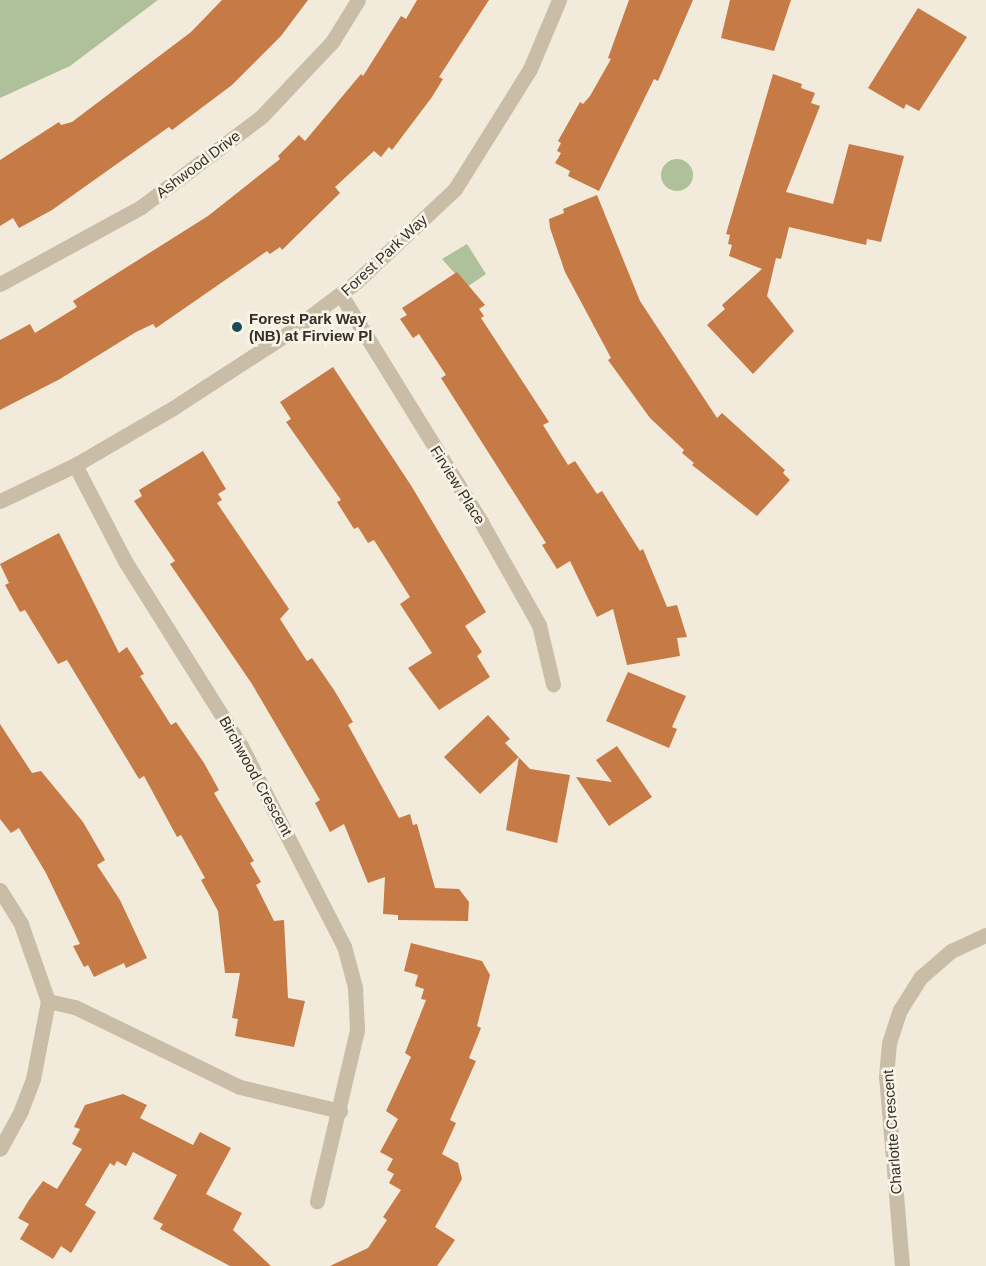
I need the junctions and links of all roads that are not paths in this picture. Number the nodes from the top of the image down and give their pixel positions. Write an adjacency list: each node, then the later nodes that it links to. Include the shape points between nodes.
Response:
1 (358, 0): 3 (street, Ashwood Drive, via 332,42 262,116 141,207)
2 (559, 0): 4 (street, Forest Park Way, via 530,69 455,189)
3 (0, 284)
4 (341, 295): 5 (street, Forest Park Way, via 205,389); 7 (street, Firview Place, via 481,522 539,625)
5 (75, 465): 6 (street, Forest Park Way); 11 (street, Birchwood Crescent, via 125,561 241,746 340,933 354,979 357,1016)
6 (0, 501)
7 (553, 684)
8 (0, 890): 10 (street, via 21,924)
9 (986, 935): 14 (street, Charlotte Crescent, via 951,951 926,972 904,1003 889,1043 886,1077)
10 (48, 1001): 11 (street, via 75,1007 240,1087); 12 (street, via 33,1079)
11 (340, 1111): 13 (street, Birchwood Crescent)
12 (0, 1149)
13 (317, 1201)
14 (902, 1266)

